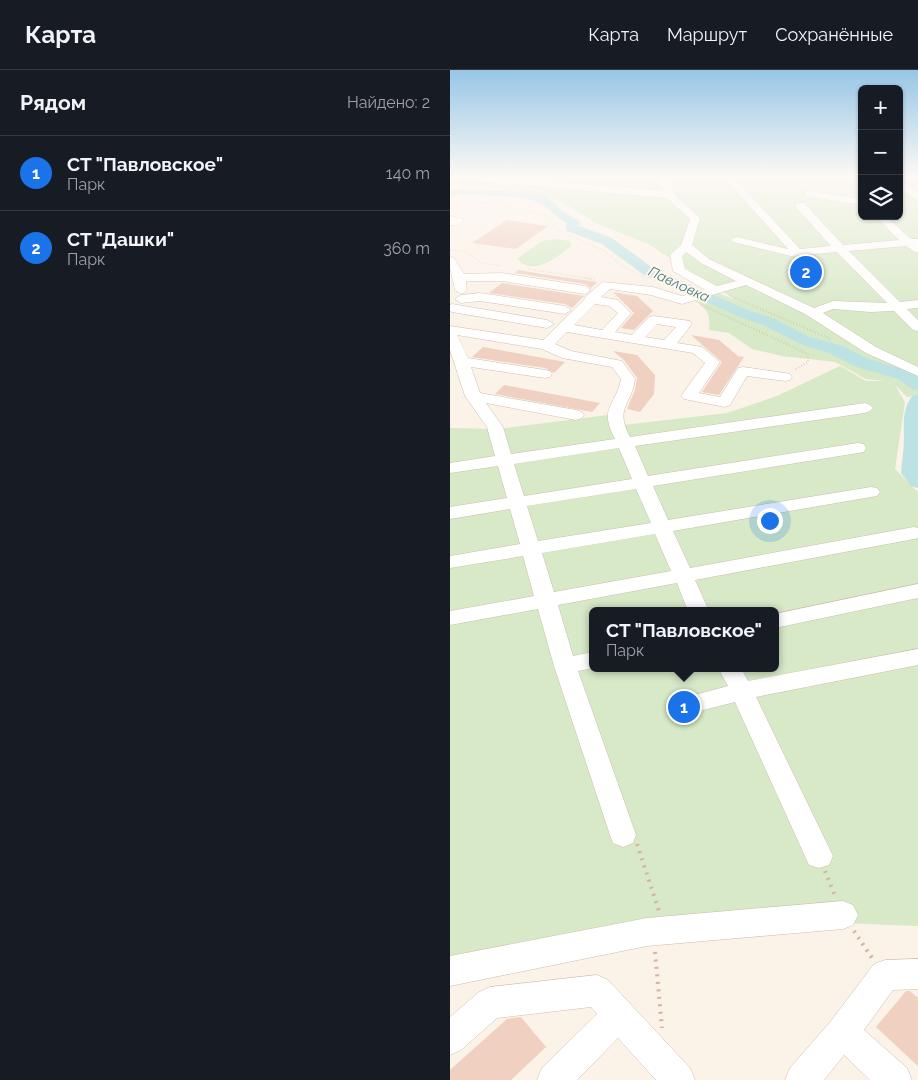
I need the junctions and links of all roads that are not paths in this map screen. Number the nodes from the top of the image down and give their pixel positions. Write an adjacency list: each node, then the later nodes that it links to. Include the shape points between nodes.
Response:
1 (693, 224): 7 (street)
2 (772, 224): 10 (street)
3 (817, 224): 8 (street)
4 (890, 224): 6 (street)
5 (737, 240): 10 (street)
6 (913, 243): 8 (street); 9 (street)
7 (686, 246): 13 (street, via 705,261); 14 (street, via 676,255 679,271)
8 (840, 249): 10 (street); 18 (street)
9 (918, 252)
10 (798, 253)
11 (450, 260): 12 (street)
12 (460, 278): 15 (street, via 502,277); 17 (street)
13 (748, 282): 14 (street); 20 (street)
14 (715, 290): 15 (street, via 682,300 652,291 607,285)
15 (588, 295): 23 (street); 25 (street, via 613,303 625,313)
16 (918, 304): 18 (street)
17 (454, 306): 19 (street, via 480,297); 21 (street)
18 (897, 306): 20 (street, via 834,305 820,308); 22 (street)
19 (565, 310)
20 (814, 314): 31 (street, via 871,350)
21 (547, 324)
22 (918, 327)
23 (566, 328): 25 (street); 28 (street)
24 (450, 330): 28 (street)
25 (606, 334): 27 (street)
26 (450, 335): 30 (street)
27 (636, 339): 29 (street); 29 (street, via 654,320 685,324)
28 (546, 345): 37 (street, via 567,355 617,364 628,379 627,390 616,410 615,426)
29 (668, 345): 33 (street, via 697,350 713,362 689,396 725,402 743,371)
30 (462, 361): 32 (street); 34 (street)
31 (918, 372)
32 (545, 374)
33 (785, 377)
34 (474, 396): 36 (street); 39 (street, via 495,428)
35 (865, 408): 37 (street)
36 (576, 415)
37 (625, 443): 39 (street); 41 (street)
38 (858, 448): 41 (street)
39 (505, 461): 40 (street); 43 (street)
40 (450, 468)
41 (643, 482): 43 (street); 45 (street)
42 (871, 492): 45 (street)
43 (517, 502): 44 (street); 47 (street)
44 (450, 513)
45 (662, 526): 47 (street); 49 (street)
46 (914, 533): 49 (street)
47 (530, 548): 48 (street); 51 (street)
48 (450, 562)
49 (684, 575): 51 (street); 52 (street)
50 (918, 591): 54 (street)
51 (545, 600): 53 (street); 57 (street)
52 (698, 607)
53 (450, 618)
54 (779, 620)
55 (918, 657): 59 (street)
56 (589, 661): 57 (street)
57 (565, 666): 61 (street)
58 (731, 672): 59 (street)
59 (742, 691): 60 (street); 62 (street)
60 (688, 705)
61 (623, 835)
62 (819, 856)
63 (843, 915): 64 (street, via 653,932)
64 (450, 971)
65 (918, 974): 67 (street, via 885,975)
66 (619, 1015): 68 (street, via 597,991 490,1004); 69 (street); 70 (street)
67 (842, 1032): 71 (street); 72 (street)
68 (450, 1038)
69 (554, 1080)
70 (678, 1080)
71 (802, 1080)
72 (895, 1080)

